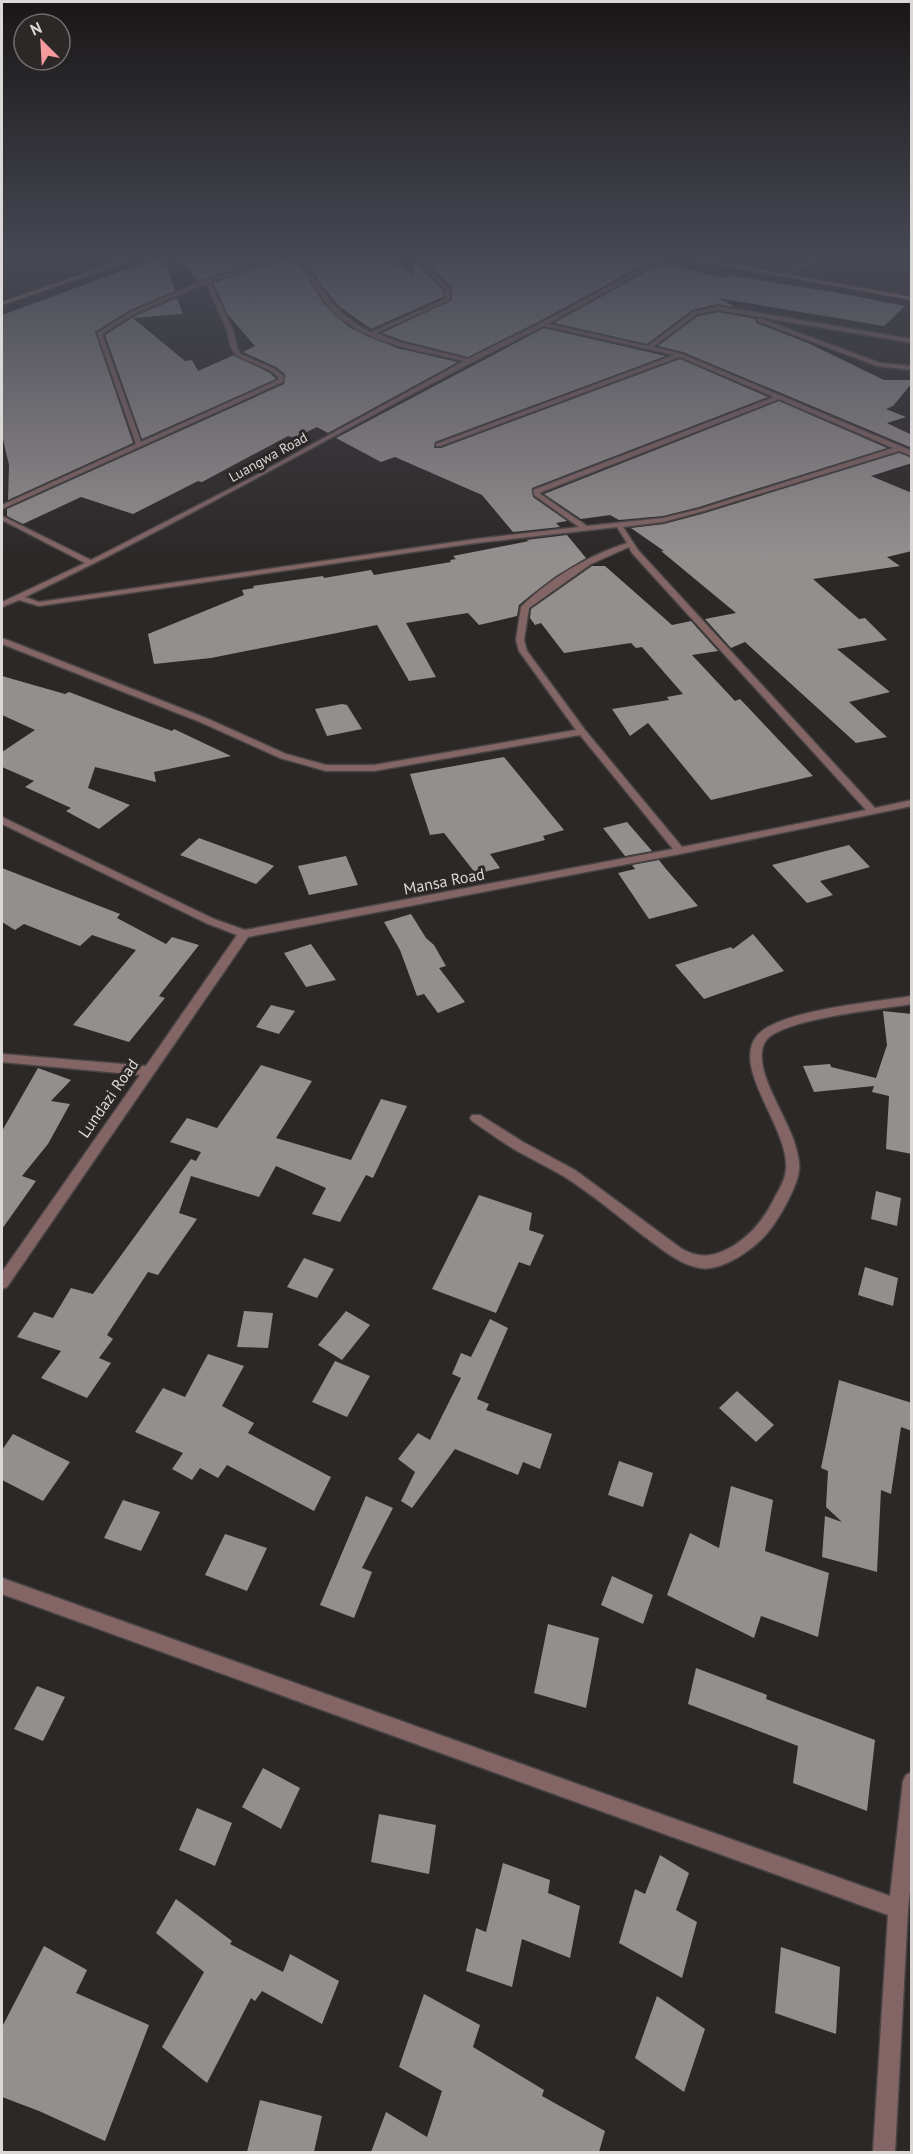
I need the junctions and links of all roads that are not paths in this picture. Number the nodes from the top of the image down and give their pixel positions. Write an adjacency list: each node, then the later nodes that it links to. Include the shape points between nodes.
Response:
1 (106, 355): 10 (street)
2 (239, 355): 10 (street, via 273,370 282,380)
3 (445, 355): 7 (street)
4 (482, 355): 7 (street, Luangwa Road)
5 (680, 355): 9 (street); 11 (street)
6 (853, 355): 8 (street, via 879,364)
7 (469, 361): 19 (street, Luangwa Road)
8 (912, 368)
9 (780, 397): 12 (street); 17 (street, via 536,491)
10 (139, 446): 14 (street)
11 (438, 446)
12 (898, 448): 13 (street); 16 (street, via 702,510)
13 (912, 454)
14 (2, 507)
15 (2, 518): 19 (street)
16 (619, 525): 17 (street); 18 (street)
17 (585, 528): 20 (street, via 346,558 39,604)
18 (631, 544): 23 (street, via 585,564 525,607 520,640 524,651); 25 (street)
19 (91, 562): 20 (street, Luangwa Road)
20 (17, 597): 21 (street, Luangwa Road)
21 (2, 605)
22 (2, 641): 23 (street, via 203,720 283,756 326,768 374,768)
23 (582, 732): 27 (street)
24 (912, 803): 25 (street, Mansa Road)
25 (873, 811): 27 (street, Mansa Road)
26 (2, 820): 28 (street)
27 (680, 851): 28 (street, Mansa Road)
28 (244, 934): 31 (street, Lundazi Road)
29 (912, 1000): 32 (street, via 800,1020 765,1032 757,1045 756,1063 765,1093 785,1130 793,1171 770,1222 756,1238 710,1263 694,1262 677,1253 570,1174)
30 (2, 1058): 31 (street)
31 (146, 1071): 33 (street, Lundazi Road)
32 (476, 1118)
33 (2, 1283)
34 (2, 1586): 36 (street)
35 (912, 1781): 36 (street)
36 (898, 1909): 37 (street)
37 (884, 2152)

